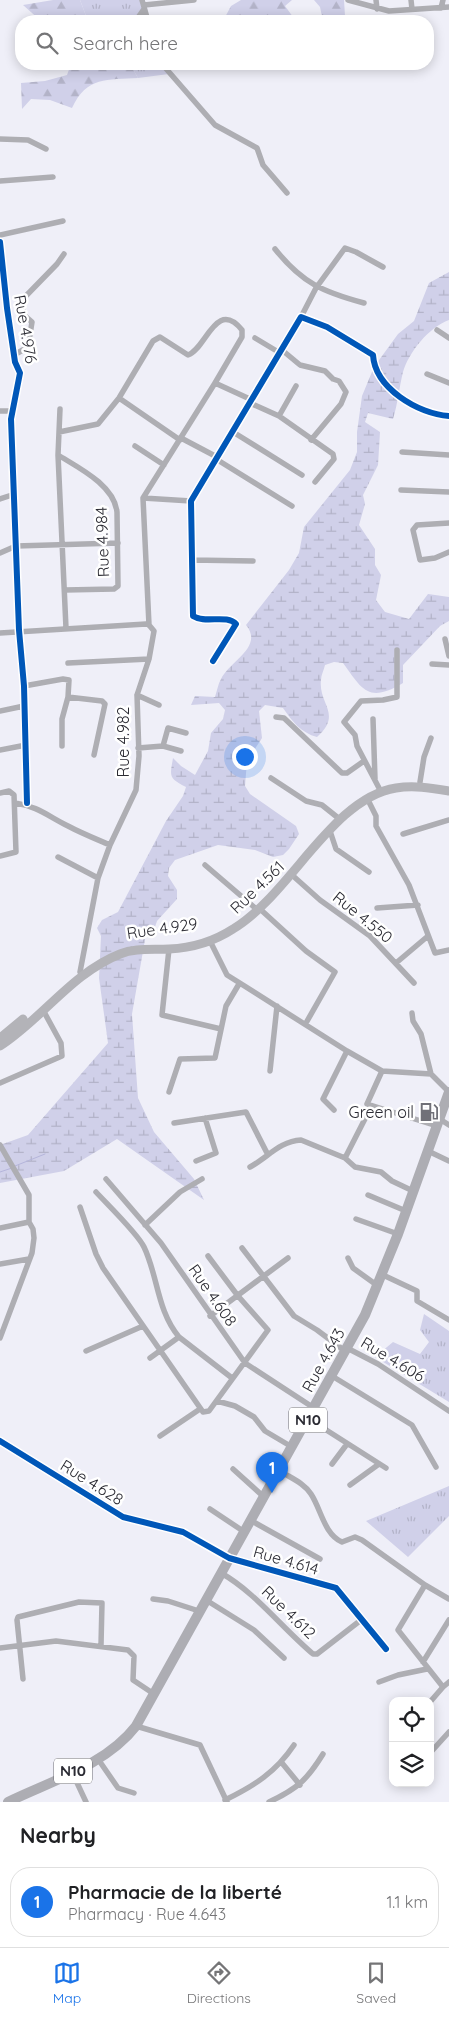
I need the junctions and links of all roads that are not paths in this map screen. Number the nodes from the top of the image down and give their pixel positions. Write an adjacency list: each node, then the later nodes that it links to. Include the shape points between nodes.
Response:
1 (194, 0): 6 (street)
2 (348, 0): 9 (street)
3 (376, 0): 9 (street)
4 (411, 0): 10 (street)
5 (443, 0): 8 (street)
6 (143, 5)
7 (449, 7): 8 (street)
8 (441, 8): 10 (street)
9 (377, 9): 10 (street)
10 (412, 9)
11 (167, 70): 16 (street, via 215,125 257,148 263,165)
12 (1, 140): 13 (street, via 28,140)
13 (46, 149)
14 (53, 177): 15 (street)
15 (0, 181)
16 (287, 193)
17 (63, 221): 18 (street)
18 (0, 235)
19 (0, 242): 26 (street, Rue 4.976)
20 (275, 249): 23 (street)
21 (64, 254): 32 (street, via 21,301 24,314 32,322 28,347)
22 (383, 268): 23 (street, via 345,248)
23 (316, 288): 24 (street); 27 (street)
24 (364, 303)
25 (0, 307): 26 (street)
26 (7, 308): 32 (street, Rue 4.976)
27 (301, 317): 31 (street); 43 (street, via 327,327 373,355 373,366 378,374 411,406 428,414)
28 (437, 330): 30 (street)
29 (255, 338): 31 (street)
30 (449, 338)
31 (281, 351): 38 (street); 47 (street, via 300,365 325,371 340,381 346,392 341,404)
32 (14, 355): 40 (street, Rue 4.976, via 20,378)
33 (427, 374): 35 (street)
34 (215, 383): 37 (street, via 242,337 242,330 230,321 214,324 191,354 186,355 160,337 153,341); 38 (street); 46 (street)
35 (449, 383)
36 (296, 386): 42 (street)
37 (119, 398): 44 (street, via 98,424); 46 (street)
38 (251, 402): 42 (street); 45 (street)
39 (60, 409): 44 (street)
40 (11, 411): 41 (street); 58 (street, Rue 4.976)
41 (0, 412)
42 (279, 416): 47 (street)
43 (449, 416)
44 (60, 432): 50 (street)
45 (233, 432): 52 (street); 54 (street)
46 (181, 439): 52 (street); 53 (street)
47 (311, 440): 55 (street, via 333,454 334,459)
48 (135, 446): 53 (street)
49 (402, 452): 51 (street)
50 (58, 455): 64 (street, Rue 4.984, via 86,472 114,498); 65 (street)
51 (449, 456)
52 (216, 458): 61 (street); 62 (street)
53 (164, 465): 59 (street)
54 (302, 475)
55 (315, 482)
56 (401, 490): 57 (street)
57 (449, 492)
58 (15, 494): 60 (street); 66 (street, Rue 4.976)
59 (142, 498): 61 (street); 72 (street, Rue 4.982)
60 (0, 499)
61 (191, 501): 69 (street)
62 (292, 506)
63 (449, 523): 67 (street, via 417,525 414,530 420,560)
64 (118, 543): 65 (street); 71 (street, Rue 4.984, via 116,588)
65 (63, 544): 66 (street); 71 (street)
66 (16, 546): 68 (street); 74 (street, Rue 4.976)
67 (449, 552)
68 (0, 553)
69 (191, 560): 70 (street); 80 (street, via 193,616 236,623)
70 (253, 561)
71 (65, 590): 73 (street)
72 (149, 625): 73 (street); 79 (street, Rue 4.982, via 154,631)
73 (66, 628): 74 (street)
74 (20, 630): 75 (street); 84 (street, Rue 4.976)
75 (0, 633)
76 (446, 639): 78 (street)
77 (397, 650): 101 (street, via 397,696 362,702 344,722 355,735)
78 (449, 656)
79 (149, 659): 81 (street); 85 (street, Rue 4.982)
80 (212, 661)
81 (68, 663)
82 (432, 664): 83 (street)
83 (449, 665)
84 (24, 686): 86 (street, via 67,678); 88 (street, Rue 4.976)
85 (137, 695): 87 (street); 97 (street, Rue 4.982)
86 (68, 697): 95 (street, via 62,719); 100 (street, via 105,704)
87 (159, 705)
88 (24, 706): 89 (street); 94 (street, Rue 4.976)
89 (0, 711)
90 (276, 717): 101 (street, via 284,718 342,773)
91 (373, 719): 104 (street)
92 (186, 733): 96 (street, via 168,728)
93 (430, 738): 103 (street)
94 (26, 745): 98 (street); 110 (street, Rue 4.976)
95 (62, 746)
96 (163, 746): 97 (street); 99 (street)
97 (138, 748): 115 (street, Rue 4.982, via 136,790)
98 (0, 750)
99 (182, 751)
100 (94, 755)
101 (364, 761): 104 (street)
102 (271, 778): 111 (street, via 306,801 322,805)
103 (420, 782): 104 (main road, Rue 4.929); 105 (main road, Rue 4.929)
104 (377, 784): 111 (main road, Rue 4.929)
105 (449, 786)
106 (449, 791): 108 (main road, Rue 4.561, via 404,787)
107 (0, 793): 109 (street, via 11,791)
108 (367, 798): 113 (main road, Rue 4.561, via 350,809); 122 (street, via 376,816 376,826)
109 (15, 803): 110 (street); 116 (street, via 16,852)
110 (27, 803): 115 (street)
111 (337, 817): 123 (main road, Rue 4.929)
112 (449, 820): 114 (street)
113 (330, 831): 119 (street, via 336,849); 120 (main road, Rue 4.561)
114 (403, 834)
115 (110, 845): 121 (street, Rue 4.982)
116 (0, 856)
117 (58, 857): 121 (street)
118 (205, 865): 123 (street)
119 (369, 872)
120 (292, 875): 123 (main road, Rue 4.561); 129 (street, Rue 4.550, via 370,936)
121 (98, 878): 130 (street, Rue 4.982)
122 (418, 905): 124 (street); 125 (street)
123 (257, 908): 126 (main road, Rue 4.561, via 241,924); 130 (main road, Rue 4.929, via 205,938 179,944 125,948); 136 (street, via 334,971 335,976)
124 (377, 908)
125 (428, 936): 128 (street, via 437,954); 129 (street)
126 (210, 941): 127 (main road, Rue 4.561); 132 (street, via 225,972)
127 (169, 949): 134 (main road, Rue 4.561, via 131,951 110,958 81,977); 137 (street, via 162,1015)
128 (449, 950)
129 (396, 963): 131 (street, Rue 4.550)
130 (80, 972): 138 (main road, Rue 4.929)
131 (414, 983)
132 (239, 984): 133 (street); 137 (street, via 227,1002)
133 (277, 1006): 136 (street); 141 (street)
134 (43, 1010): 139 (main road, Rue 4.561); 144 (street, via 61,1043 62,1056)
135 (412, 1013): 143 (street)
136 (306, 1024): 140 (street)
137 (221, 1029): 145 (street, via 215,1058 180,1059)
138 (0, 1038)
139 (0, 1046)
140 (347, 1050): 142 (street); 148 (street, via 323,1099)
141 (270, 1071)
142 (382, 1071): 143 (street); 147 (street, via 367,1104)
143 (432, 1074): 146 (street)
144 (0, 1083)
145 (169, 1092)
146 (449, 1092): 150 (highway, Rue 4.643 / N10)
147 (375, 1108): 150 (street); 156 (street, via 370,1109)
148 (334, 1110)
149 (205, 1118): 151 (street); 155 (street, via 246,1112); 157 (street, via 216,1153)
150 (438, 1122): 152 (street); 154 (highway, Rue 4.643 / N10)
151 (174, 1123)
152 (449, 1125)
153 (0, 1145): 168 (street, via 29,1195)
154 (428, 1151): 158 (street); 163 (highway, Rue 4.643 / N10)
155 (267, 1153): 156 (street, via 301,1140); 159 (street, via 263,1160)
156 (345, 1158): 163 (street, via 355,1167 381,1172)
157 (196, 1161)
158 (449, 1161)
159 (250, 1167)
160 (106, 1179): 169 (street, Rue 4.608)
161 (202, 1179): 169 (street, via 180,1192)
162 (96, 1192): 185 (street, via 144,1246 166,1316)
163 (413, 1192): 166 (highway, Rue 4.643 / N10)
164 (368, 1195): 166 (street)
165 (80, 1207): 184 (street, via 99,1261)
166 (406, 1211): 171 (highway, Rue 4.643 / N10)
167 (356, 1219): 171 (street)
168 (29, 1222): 170 (street); 176 (street, via 34,1238)
169 (145, 1225): 182 (street, Rue 4.608, via 161,1243)
170 (0, 1228)
171 (398, 1234): 178 (highway, Rue 4.643 / N10)
172 (242, 1248): 179 (street, Rue 4.606)
173 (208, 1256): 181 (street)
174 (288, 1258): 179 (street)
175 (348, 1258): 180 (street, via 353,1268)
176 (30, 1259): 177 (street); 186 (street)
177 (0, 1264)
178 (383, 1275): 180 (highway, Rue 4.643 / N10); 183 (street, via 417,1291 416,1301)
179 (263, 1277): 181 (street); 187 (street, Rue 4.606, via 294,1316)
180 (378, 1286): 187 (highway, Rue 4.643 / N10)
181 (238, 1296): 182 (street); 191 (street, via 268,1330)
182 (210, 1316): 191 (street, Rue 4.608)
183 (449, 1320)
184 (143, 1326): 188 (street); 189 (street)
185 (179, 1337): 189 (street); 193 (street)
186 (0, 1338)
187 (346, 1350): 192 (highway, Rue 4.643 / N10); 197 (street, Rue 4.606, via 378,1364)
188 (86, 1351)
189 (160, 1351): 190 (street); 196 (street)
190 (150, 1358)
191 (245, 1363): 193 (street); 195 (street, Rue 4.608)
192 (332, 1376): 195 (highway, Rue 4.643 / N10); 205 (street, via 412,1426)
193 (232, 1378): 194 (street)
194 (217, 1401): 196 (street, via 209,1411); 202 (street, via 248,1413 265,1431)
195 (314, 1408): 198 (highway, Rue 4.643 / N10)
196 (200, 1409): 199 (street)
197 (448, 1410)
198 (309, 1418): 201 (street); 202 (highway, Rue 4.643 / N10)
199 (160, 1436)
200 (0, 1441): 214 (street, Rue 4.628, via 113,1513 183,1532)
201 (347, 1444): 203 (street); 204 (street)
202 (292, 1447): 208 (highway, Rue 4.643 / N10)
203 (332, 1464)
204 (379, 1464): 206 (street); 209 (street)
205 (436, 1467)
206 (386, 1468)
207 (233, 1469): 210 (street)
208 (280, 1471): 210 (highway, Rue 4.643 / N10); 217 (street, via 302,1484 311,1494 337,1540 342,1542 355,1537 362,1540)
209 (350, 1485)
210 (264, 1497): 212 (highway, Rue 4.643 / N10)
211 (210, 1509): 213 (street)
212 (250, 1520): 213 (highway, Rue 4.643 / N10); 215 (street)
213 (243, 1531): 214 (highway, Rue 4.643 / N10)
214 (229, 1558): 216 (highway, Rue 4.643 / N10); 222 (street, Rue 4.614, via 336,1588)
215 (320, 1559)
216 (221, 1573): 220 (highway, Rue 4.643 / N10); 222 (street, Rue 4.612, via 238,1583 286,1632 313,1654)
217 (425, 1585): 219 (street); 229 (street, via 398,1630)
218 (153, 1599): 221 (street)
219 (449, 1599)
220 (206, 1600): 221 (highway, Rue 4.643 / N10); 228 (street, via 254,1630)
221 (199, 1611): 235 (highway, Rue 4.643 / N10)
222 (361, 1620): 227 (street)
223 (449, 1620): 229 (street)
224 (101, 1645): 225 (street, via 56,1641); 225 (street, via 103,1604 78,1602 18,1617); 235 (street, via 134,1653 133,1680)
225 (19, 1646): 226 (street); 231 (street)
226 (0, 1648)
227 (386, 1649)
228 (284, 1658)
229 (423, 1662): 230 (street)
230 (427, 1669): 232 (street); 234 (street)
231 (23, 1679)
232 (379, 1682)
233 (449, 1682): 234 (street)
234 (444, 1688): 236 (street)
235 (154, 1694): 237 (highway, Rue 4.643 / N10)
236 (434, 1698)
237 (134, 1729): 242 (highway, N10); 247 (street, via 200,1745)
238 (449, 1732): 240 (street)
239 (294, 1745): 243 (street)
240 (434, 1749)
241 (323, 1754): 245 (street)
242 (98, 1759): 244 (highway, N10); 246 (street, via 118,1788)
243 (282, 1762): 245 (street); 247 (street, via 265,1778)
244 (72, 1772): 248 (highway, N10); 249 (street)
245 (300, 1785): 250 (street)
246 (134, 1793)
247 (226, 1801)
248 (8, 1802)
249 (86, 1802)
250 (269, 1802)

